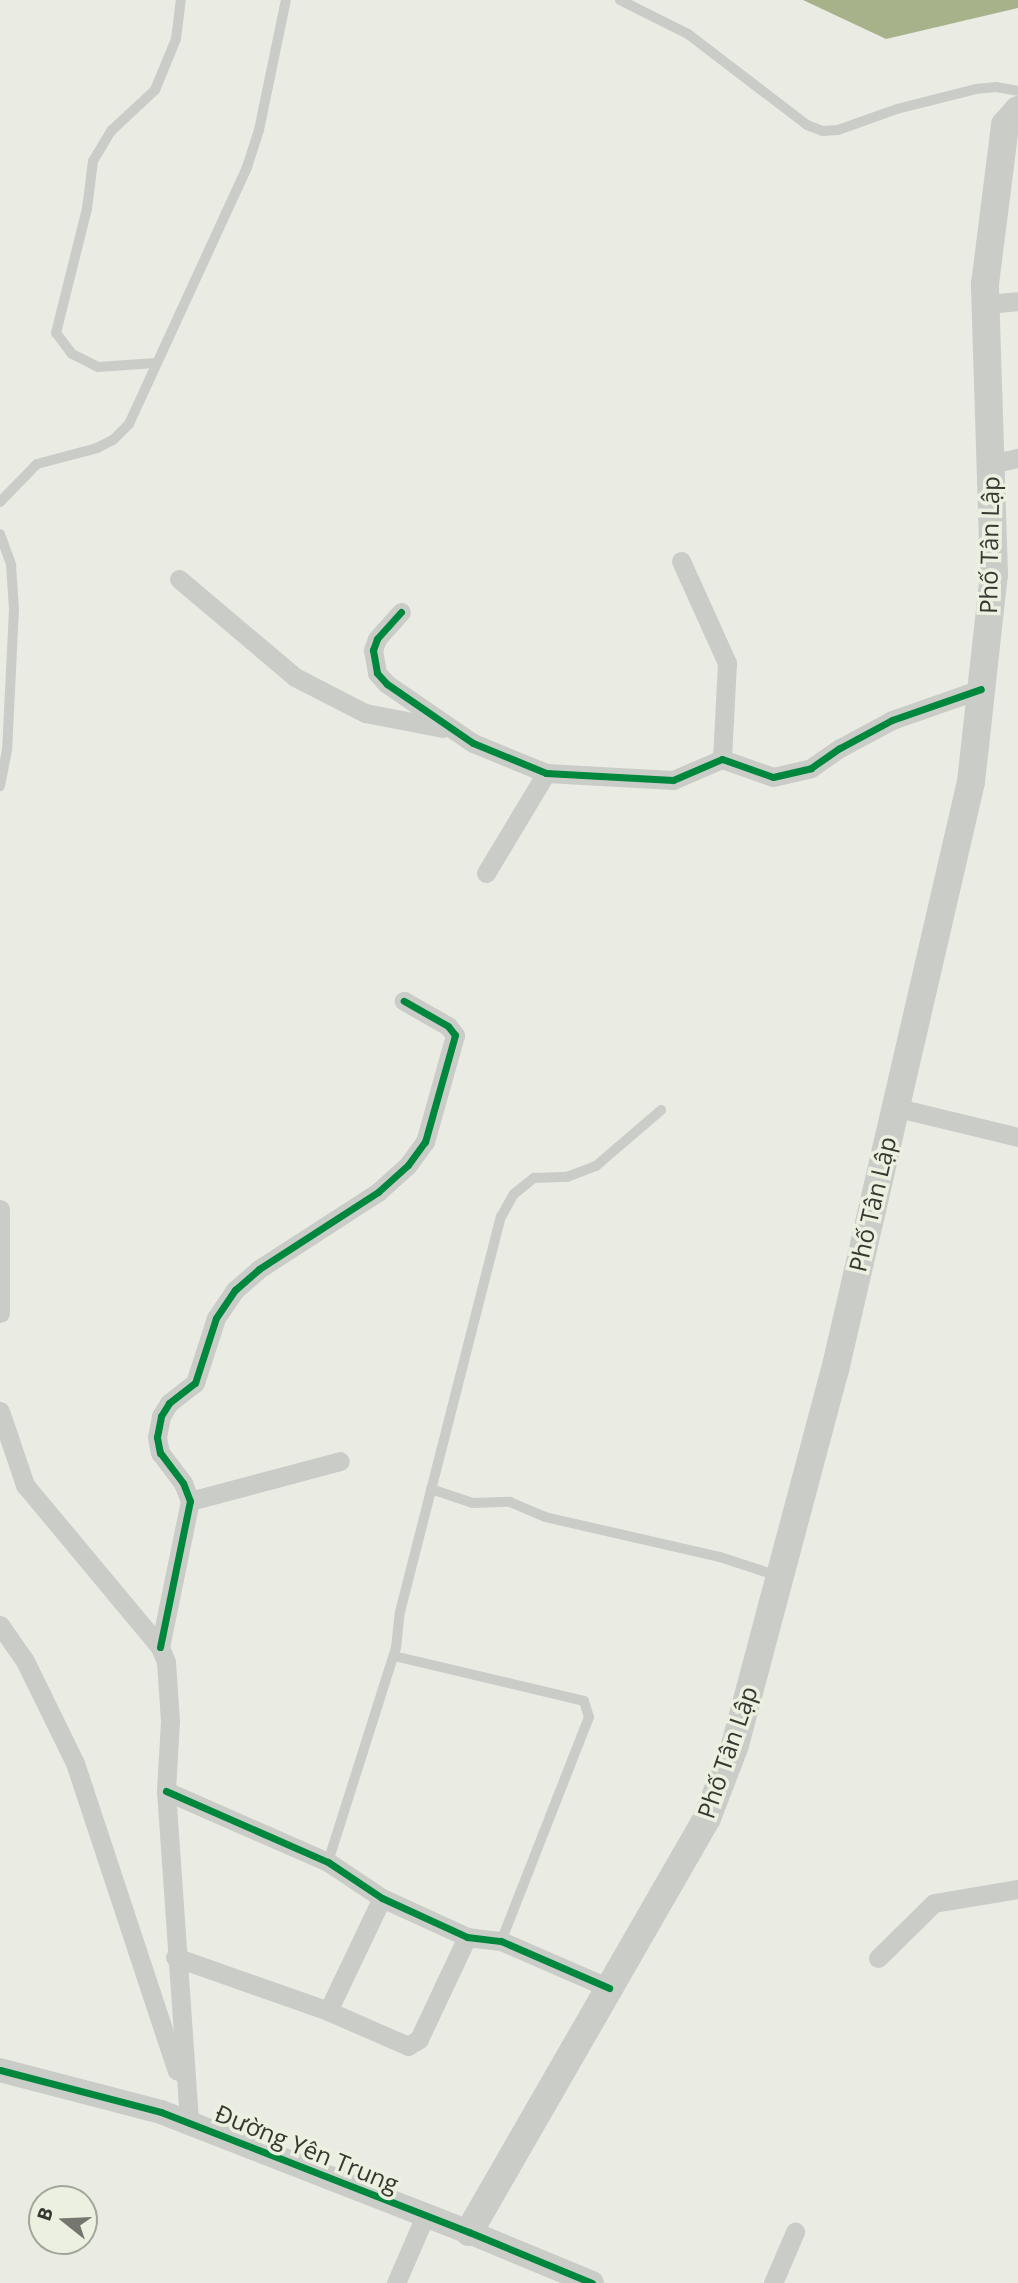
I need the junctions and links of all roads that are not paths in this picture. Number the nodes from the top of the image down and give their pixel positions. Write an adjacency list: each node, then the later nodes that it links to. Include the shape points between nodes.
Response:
1 (181, 0): 8 (lane, via 176,39 155,90 111,131 93,161 87,209 56,333 72,354 98,367)
2 (286, 0): 8 (lane, via 247,167)
3 (620, 0): 4 (lane, via 688,34 807,125 823,131 976,89)
4 (1018, 91)
5 (1018, 110): 7 (main road, Phố Tân Lập, via 1005,125)
6 (1018, 301): 7 (street)
7 (986, 304): 10 (main road, Phố Tân Lập)
8 (155, 363): 11 (lane, via 141,403 122,432 97,448 37,464)
9 (1018, 458): 10 (street)
10 (991, 464): 16 (main road, Phố Tân Lập, via 994,575)
11 (0, 502)
12 (0, 534): 20 (lane, via 11,565 14,609 7,750)
13 (681, 561): 18 (street, via 727,663)
14 (179, 579): 17 (street, via 295,677 365,713)
15 (401, 612): 17 (street, via 377,639 373,650 377,673)
16 (981, 689): 18 (street, via 892,720 811,768 773,777); 23 (main road, Phố Tân Lập, via 971,782)
17 (451, 730): 19 (street)
18 (722, 759): 19 (street, via 673,780)
19 (546, 773): 21 (street)
20 (0, 786)
21 (486, 873)
22 (404, 1001): 31 (street, via 448,1026 455,1035 425,1142 393,1181 259,1269 225,1302 209,1334 195,1383 165,1408 157,1437 160,1454 183,1483)
23 (894, 1107): 25 (street); 32 (main road, Phố Tân Lập, via 835,1370)
24 (661, 1110): 30 (lane, via 596,1166 568,1177 534,1178 514,1194 501,1217)
25 (1018, 1137)
26 (0, 1209): 27 (street)
27 (0, 1314)
28 (0, 1410): 34 (street, via 25,1485)
29 (341, 1461): 31 (street)
30 (431, 1489): 32 (lane, via 472,1503 510,1502 545,1517 720,1557); 35 (lane, via 400,1612)
31 (190, 1501): 34 (street)
32 (780, 1576): 44 (main road, Phố Tân Lập, via 735,1745 707,1818)
33 (0, 1625): 47 (street, via 25,1661 75,1763)
34 (160, 1647): 36 (street, via 166,1662 170,1709)
35 (394, 1656): 37 (lane); 41 (lane, via 584,1701 589,1717)
36 (166, 1791): 37 (street); 42 (street)
37 (328, 1862): 39 (street)
38 (1018, 1889): 43 (street, via 934,1903)
39 (383, 1898): 40 (street); 45 (street)
40 (467, 1937): 41 (street); 45 (street, via 415,2045 403,2045)
41 (501, 1941): 44 (street)
42 (175, 1957): 45 (street); 47 (street)
43 (878, 1958)
44 (609, 1988): 49 (main road, Phố Tân Lập)
45 (328, 2011)
46 (0, 2070): 47 (street, Đường Yên Trung, via 161,2112)
47 (188, 2113): 48 (street, Đường Yên Trung)
48 (425, 2216): 49 (street, Đường Yên Trung); 51 (street)
49 (469, 2232): 52 (street, Đường Yên Trung)
50 (795, 2232): 53 (street)
51 (396, 2283)
52 (592, 2283)
53 (773, 2283)

